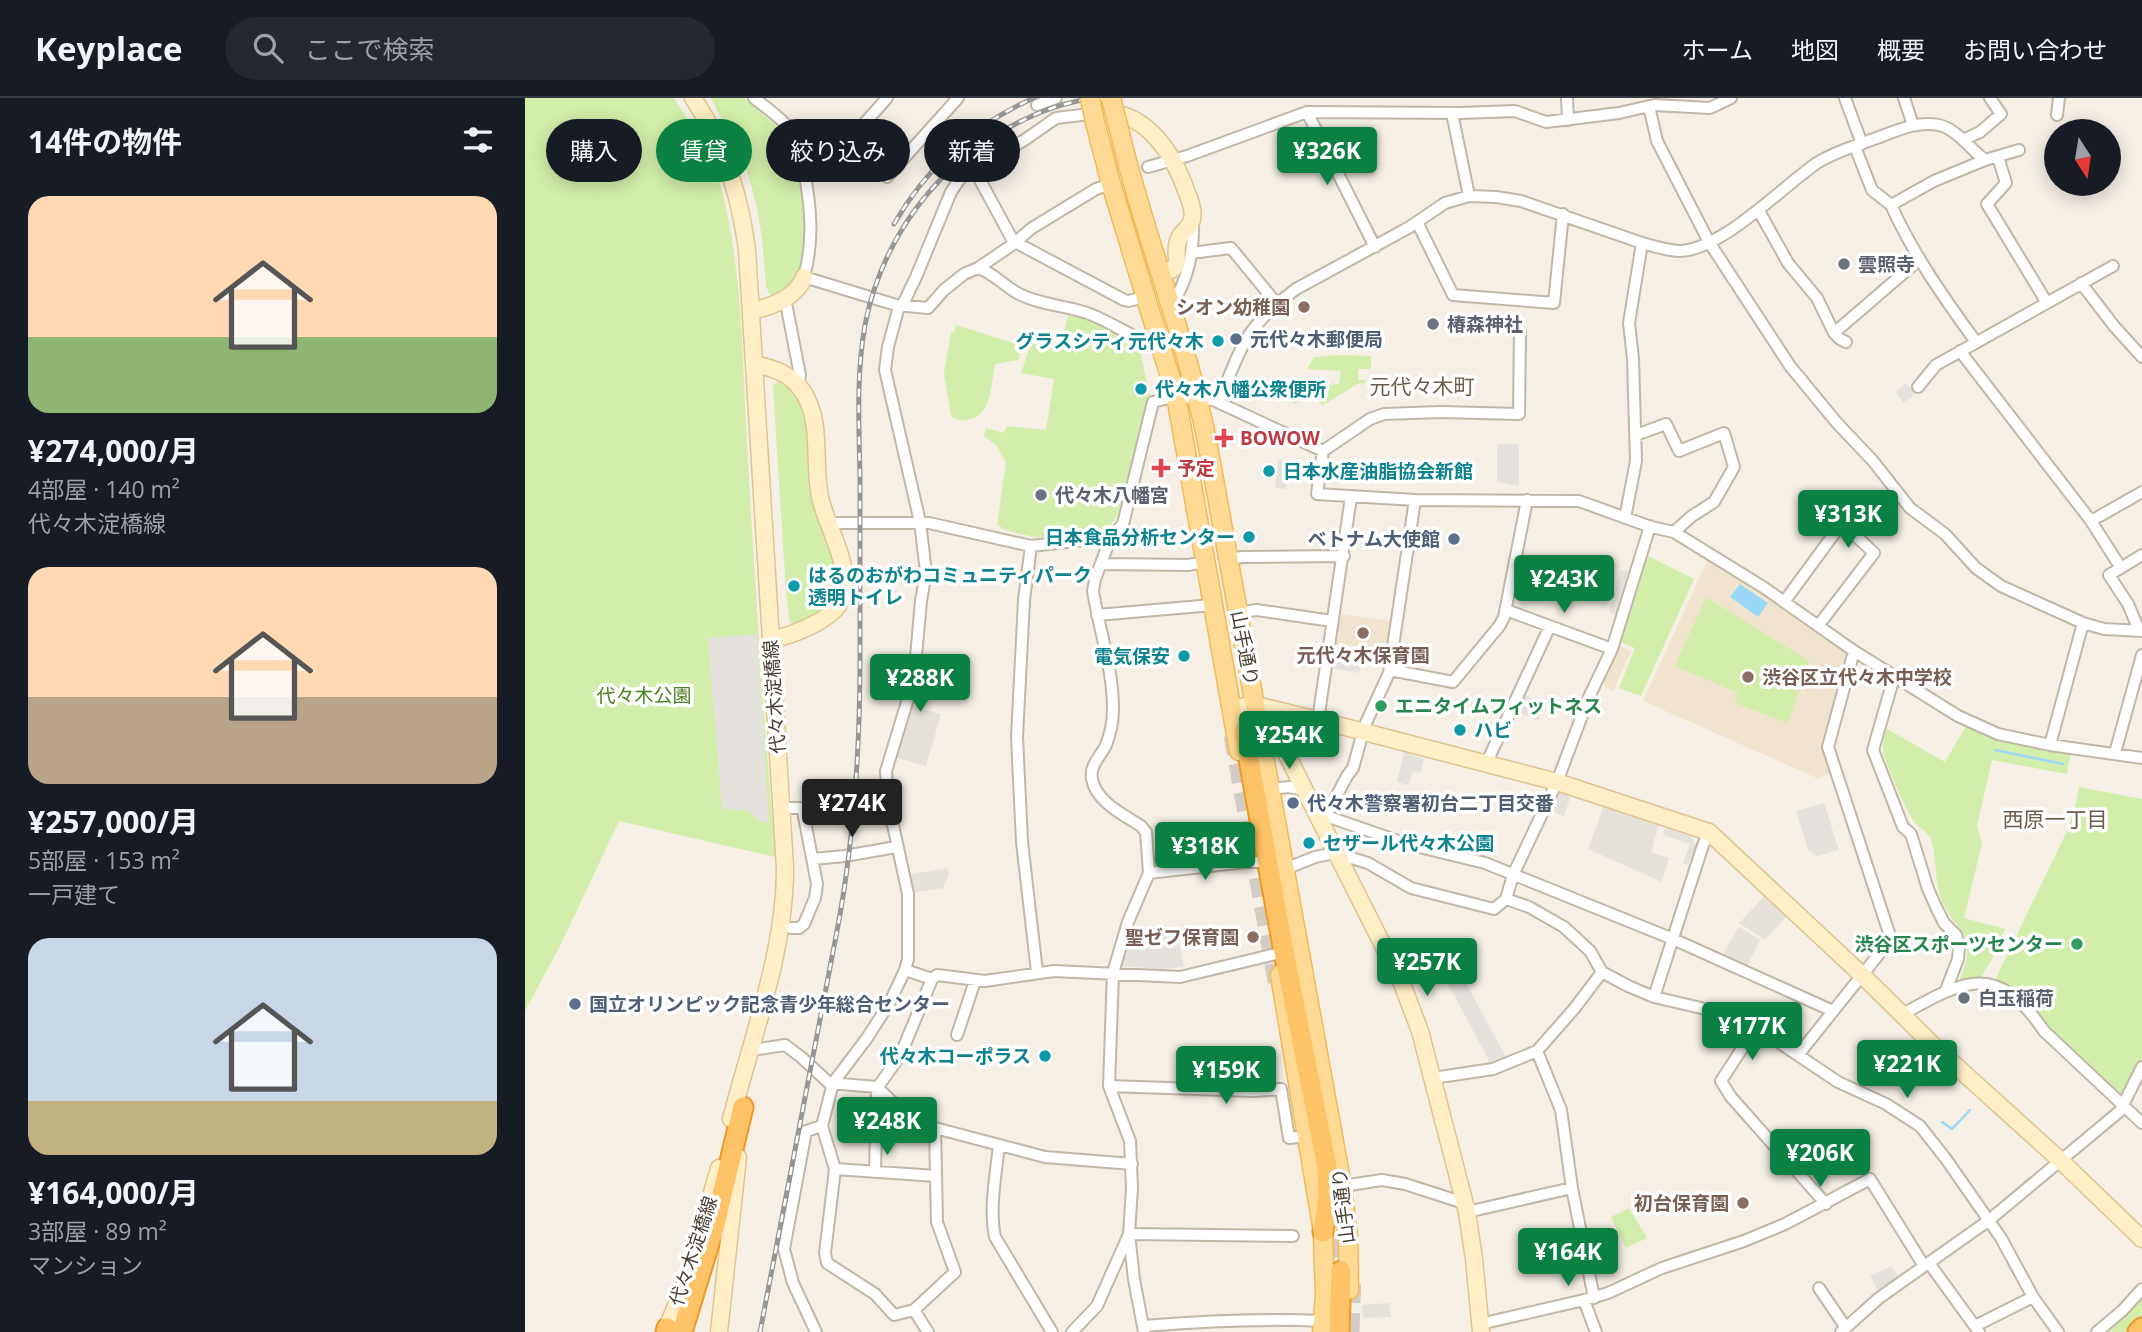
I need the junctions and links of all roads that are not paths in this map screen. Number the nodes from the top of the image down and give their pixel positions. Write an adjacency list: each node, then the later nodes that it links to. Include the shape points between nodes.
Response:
1 (693, 98): 121 (street, 代々木淀橋線, via 728,166 745,238)
2 (703, 98): 56 (street, 代々木淀橋線, via 727,141 746,199)
3 (754, 98): 48 (street, via 790,130 800,149 811,215)
4 (887, 98): 5 (street, via 847,143 887,177)
5 (958, 98)
6 (1056, 98): 14 (street)
7 (1090, 98): 16 (main road, 山手通り, bridge)
8 (1567, 98): 20 (street)
9 (1731, 98): 15 (street, via 1710,108)
10 (1845, 98): 24 (street)
11 (1904, 98): 21 (street)
12 (1990, 98): 22 (street, via 2001,114)
13 (2059, 98): 19 (street)
14 (1037, 105)
15 (1649, 106): 20 (street); 40 (street, via 1657,141)
16 (1102, 107): 23 (street, via 1056,118); 27 (street, via 1137,121 1154,134); 32 (main road, 山手通り); 47 (main road, 山手通り, bridge, via 1119,129)
17 (1307, 112): 18 (street); 27 (street); 42 (street)
18 (1452, 113): 20 (street, via 1515,111 1546,122); 33 (street)
19 (2057, 115)
20 (1568, 120)
21 (1913, 125): 22 (street, via 1939,125); 24 (street)
22 (1963, 139): 28 (street)
23 (1020, 143)
24 (1859, 146): 34 (street, via 1872,190); 35 (street, via 1819,162)
25 (2019, 150): 26 (street)
26 (1998, 157): 28 (street); 52 (street, via 2006,183 1987,204)
27 (1172, 160): 29 (street); 37 (street)
28 (1985, 160): 34 (street)
29 (1148, 167)
30 (958, 182): 55 (street)
31 (981, 182): 39 (street)
32 (1111, 184): 39 (street); 50 (main road, 山手通り)
33 (1469, 196): 36 (street, via 1521,201); 38 (street, via 1445,203)
34 (1891, 205): 44 (street)
35 (1759, 211): 40 (street); 58 (street, via 1789,263 1817,298)
36 (1563, 214): 38 (street, via 1554,303 1453,295); 41 (street)
37 (1193, 218): 43 (street); 47 (street, via 1178,239 1178,264)
38 (1417, 222): 42 (street)
39 (1015, 242): 46 (street); 50 (street, via 1124,300)
40 (1709, 242): 41 (street, via 1680,251); 99 (street, via 1790,366 1910,508 2001,586)
41 (1641, 243): 70 (street, via 1629,323)
42 (1375, 247): 53 (street)
43 (1191, 253): 53 (street, via 1231,248); 54 (street, via 1184,284)
44 (1920, 259): 58 (street); 60 (street)
45 (2113, 266): 49 (street)
46 (978, 268): 55 (street, via 955,279 929,308); 61 (street, via 1028,298 1083,312 1144,342)
47 (1161, 274): 54 (main road, 山手通り)
48 (804, 277): 51 (street); 55 (street)
49 (2081, 282): 52 (street); 63 (street)
50 (1146, 297): 61 (main road, 山手通り)
51 (785, 298): 56 (street); 65 (street)
52 (2046, 303): 60 (street)
53 (1277, 304): 69 (street, via 1254,327)
54 (1171, 305): 68 (main road, 山手通り)
55 (901, 306): 81 (street, via 885,370)
56 (758, 309): 64 (street, 代々木淀橋線)
57 (1520, 332): 72 (street, via 1519,414 1384,414)
58 (1834, 333): 59 (street)
59 (1846, 342)
60 (1976, 342): 62 (street)
61 (1161, 345): 67 (main road, 山手通り)
62 (1960, 351): 66 (street, via 1936,365); 80 (street)
63 (2142, 357)
64 (762, 366): 65 (street, via 779,370); 103 (street, 代々木淀橋線)
65 (798, 385): 82 (street, via 809,404 821,501)
66 (1918, 387)
67 (1176, 396): 68 (street); 78 (main road, 山手通り); 85 (street, via 1153,402 1123,524)
68 (1198, 397): 69 (street); 71 (main road, 山手通り)
69 (1218, 402): 72 (street)
70 (1636, 435): 79 (street); 84 (street, via 1667,425 1678,451 1724,433 1734,467 1714,502)
71 (1207, 441): 78 (main road, via 1198,436 1192,442 1198,472); 91 (main road, 山手通り)
72 (1323, 451): 74 (street, via 1317,494)
73 (2138, 494): 77 (street); 80 (street)
74 (1351, 497): 75 (street); 88 (street)
75 (1415, 500): 76 (street); 108 (street)
76 (1527, 500): 79 (street, via 1579,501); 95 (street)
77 (2142, 507)
78 (1197, 511): 89 (main road, 山手通り)
79 (1625, 518): 83 (street)
80 (2091, 521): 92 (street)
81 (920, 522): 82 (street); 86 (street); 124 (street, via 926,572 914,679 886,771)
82 (830, 523): 103 (street, via 842,564 841,601 829,616)
83 (1650, 526): 84 (street); 104 (street)
84 (1674, 533): 93 (street)
85 (1111, 537): 86 (street); 90 (street)
86 (1031, 546): 136 (street, via 1017,737 1023,855)
87 (2142, 555): 92 (street)
88 (1344, 556): 91 (street, via 1242,557); 98 (street)
89 (1206, 562): 90 (street); 94 (main road, 山手通り)
90 (1101, 564): 97 (street, via 1093,590)
91 (1229, 565): 96 (main road, 山手通り)
92 (2121, 568): 102 (street, via 2109,575)
93 (1784, 602): 101 (street); 101 (street, via 1842,523 1874,553)
94 (1213, 605): 97 (street); 107 (main road, 山手通り)
95 (1506, 610): 100 (street); 108 (street, via 1503,621 1453,682)
96 (1235, 613): 98 (street, via 1257,610); 107 (main road, via 1239,659 1230,664); 110 (main road, 山手通り)
97 (1097, 615): 129 (street, via 1113,708 1111,731 1092,768 1092,780 1104,800 1146,832)
98 (1332, 621): 112 (street)
99 (2083, 623): 102 (street); 114 (street)
100 (1550, 626): 104 (street); 117 (street)
101 (1818, 626): 105 (street)
102 (2141, 631)
103 (779, 638): 121 (street, 代々木淀橋線)
104 (1612, 649): 118 (street)
105 (1854, 651): 109 (street); 139 (street, via 1828,747 1891,939)
106 (2142, 655): 115 (street)
107 (1222, 660): 111 (main road, 山手通り)
108 (1390, 670): 113 (street)
109 (1894, 677): 114 (street, via 1998,734); 142 (street, via 1873,750 1903,828 1911,834 1934,902 1944,923 1957,935 1958,959)
110 (1256, 705): 111 (street); 112 (street); 119 (main road, 山手通り); 120 (street)
111 (1231, 708): 127 (main road, 山手通り)
112 (1318, 720): 113 (street)
113 (1364, 732): 117 (street); 122 (street, via 1353,768)
114 (2050, 745): 115 (street)
115 (2115, 753): 116 (street)
116 (2142, 758)
117 (1486, 764): 118 (street)
118 (1557, 782): 123 (street); 130 (street)
119 (1270, 789): 120 (street); 128 (main road, 山手通り)
120 (1304, 790): 122 (street)
121 (786, 807): 126 (street, via 803,811); 132 (street, 代々木淀橋線, via 795,883); 193 (street, 代々木淀橋線, via 780,937 696,1253)
122 (1323, 818): 125 (street); 130 (street)
123 (1709, 832): 133 (street); 139 (street)
124 (896, 847): 126 (street); 135 (street, via 908,894)
125 (1335, 853): 128 (street); 131 (street, via 1368,863 1411,888 1494,909); 153 (street, via 1401,981)
126 (813, 859): 132 (street, via 815,898 804,924)
127 (1260, 862): 129 (street); 134 (main road, 山手通り)
128 (1285, 869): 144 (main road, 山手通り)
129 (1149, 873): 138 (street)
130 (1513, 875): 131 (street); 133 (street)
131 (1506, 899): 137 (street, via 1564,926 1590,951)
132 (791, 928): 149 (street, 代々木淀橋線)
133 (1673, 939): 143 (street); 145 (street)
134 (1276, 954): 138 (street, via 1179,977); 162 (main road, 山手通り)
135 (905, 970): 140 (street); 154 (street, via 890,1002)
136 (1037, 972): 138 (street); 141 (street)
137 (1602, 972): 143 (street); 150 (street)
138 (1113, 973): 155 (street)
139 (1862, 975): 145 (street); 146 (street)
140 (932, 979): 141 (street, via 937,975); 156 (street, via 900,1056)
141 (975, 981): 148 (street)
142 (1946, 990): 146 (street); 157 (street, via 1987,983 2015,996 2044,1031)
143 (1654, 998): 147 (street, via 1714,1011)
144 (1309, 1004): 169 (main road, 山手通り); 174 (highway, via 1284,912 1248,732 1284,952 1327,1167)
145 (1833, 1011): 151 (street)
146 (1903, 1014): 164 (street)
147 (1756, 1027): 151 (street); 171 (street, via 1721,1081)
148 (957, 1035)
149 (759, 1049): 154 (street, via 785,1045); 158 (street, 代々木淀橋線)
150 (1537, 1051): 153 (street, via 1493,1069); 170 (street, via 1561,1110)
151 (1798, 1055): 173 (street, via 1920,1126)
152 (2142, 1067): 157 (street)
153 (1433, 1078): 172 (street)
154 (833, 1083): 156 (street); 160 (street)
155 (1109, 1086): 162 (street, via 1281,1089 1289,1138); 165 (street, via 1129,1141)
156 (877, 1088): 161 (street, via 911,1120); 167 (street)
157 (2124, 1106): 159 (street); 164 (street)
158 (743, 1107): 193 (highway, via 715,1224); 194 (street, 代々木淀橋線)
159 (2142, 1123)
160 (822, 1126): 166 (street); 195 (street, via 806,1131 784,1250 793,1283)
161 (935, 1128): 163 (street); 168 (street)
162 (1308, 1136): 174 (main road, 山手通り)
163 (999, 1145): 165 (street, via 1045,1157); 197 (street, via 995,1237)
164 (2061, 1161): 173 (street); 177 (street)
165 (1132, 1164): 175 (street)
166 (835, 1169): 167 (street); 186 (street, via 827,1263 876,1294 894,1315)
167 (875, 1172): 168 (street)
168 (936, 1176): 186 (street, via 937,1222 955,1272)
169 (1342, 1186): 172 (street, via 1383,1180); 178 (main road, 山手通り)
170 (1572, 1188): 172 (street); 185 (street)
171 (1826, 1204): 179 (street, via 1870,1179); 185 (street, via 1755,1237)
172 (1466, 1208): 187 (street)
173 (1988, 1221): 179 (street); 184 (street)
174 (1323, 1232): 183 (main road, 山手通り)
175 (1129, 1234): 176 (street); 191 (street); 198 (street, via 1097,1306)
176 (1293, 1236)
177 (2142, 1238)
178 (1349, 1248): 183 (main road, via 1335,1249 1330,1255); 199 (main road, 山手通り)
179 (1927, 1265): 190 (street); 192 (street, via 1879,1298)
180 (1337, 1271): 189 (highway, via 1342,1293)
181 (1819, 1288): 192 (street)
182 (2142, 1289): 202 (street)
183 (1325, 1296): 189 (main road, 山手通り)
184 (2033, 1297): 190 (street); 201 (street)
185 (1589, 1299): 187 (street); 200 (street)
186 (914, 1310): 196 (street)
187 (1481, 1328)
188 (2142, 1328): 203 (highway)
189 (1329, 1329): 191 (street, via 1279,1319 1207,1321)
190 (1977, 1329)
191 (1142, 1330)
192 (1844, 1330)
193 (670, 1331)
194 (719, 1332)
195 (816, 1332)
196 (928, 1332)
197 (1052, 1332)
198 (1072, 1332)
199 (1347, 1332)
200 (1596, 1332)
201 (2058, 1332)
202 (2097, 1332)
203 (2138, 1332)

